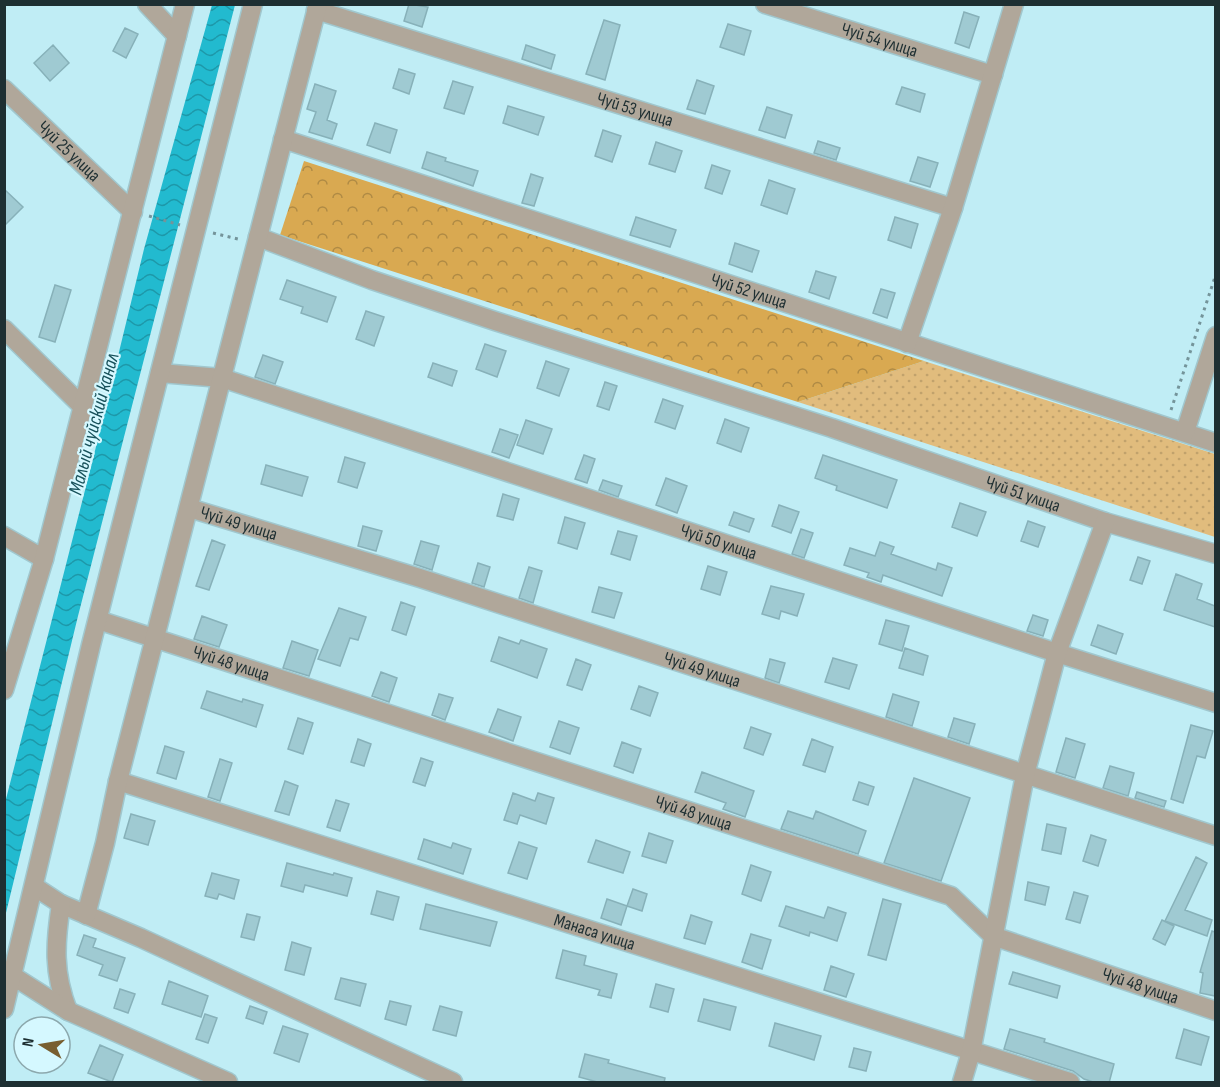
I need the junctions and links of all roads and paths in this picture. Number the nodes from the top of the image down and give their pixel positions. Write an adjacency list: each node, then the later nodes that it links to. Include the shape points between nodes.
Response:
1 (147, 4): 7 (street)
2 (185, 4): 7 (street)
3 (252, 4): 13 (street)
4 (765, 4): 8 (street, Чуй 54 улица)
5 (1014, 4): 8 (street)
6 (317, 8): 10 (street); 11 (street, Чуй 53 улица)
7 (177, 36): 12 (street)
8 (993, 75): 11 (street)
9 (4, 89): 12 (street, Чуй 25 улица)
10 (284, 139): 14 (street); 18 (street, Чуй 52 улица)
11 (953, 208): 18 (street)
12 (141, 214): 13 (path); 21 (street)
13 (193, 228): 14 (path); 19 (street)
14 (258, 240): 20 (street); 26 (street, Чуй 51 улица, via 832,428)
15 (1215, 274): 22 (path)
16 (4, 329): 21 (street)
17 (1215, 336): 23 (street)
18 (907, 343): 22 (street, Чуй 52 улица)
19 (160, 373): 20 (street, Чуй 50 улица); 30 (street)
20 (222, 378): 25 (street); 32 (street, Чуй 50 улица)
21 (82, 407): 29 (street)
22 (1166, 426): 23 (street, Чуй 52 улица)
23 (1185, 432): 24 (street, Чуй 52 улица)
24 (1215, 443)
25 (189, 508): 31 (street); 35 (street, Чуй 49 улица, via 420,578)
26 (1104, 522): 28 (street, Чуй 51 улица); 32 (street)
27 (4, 536): 29 (street)
28 (1215, 554)
29 (44, 559): 33 (street)
30 (98, 620): 31 (street, Чуй 48 улица); 38 (street)
31 (155, 638): 36 (street); 41 (street, Чуй 48 улица, via 951,896)
32 (1057, 653): 34 (street, Чуй 50 улица); 35 (street)
33 (4, 690)
34 (1215, 703)
35 (1025, 775): 37 (street, Чуй 49 улица); 41 (street)
36 (118, 781): 40 (street); 46 (street, Манаса улица)
37 (1215, 836)
38 (35, 887): 39 (street); 42 (street)
39 (61, 903): 40 (street); 44 (street, via 57,965 59,987)
40 (86, 915): 48 (street)
41 (993, 936): 45 (street, Чуй 48 улица); 46 (street)
42 (13, 976): 43 (street); 44 (street)
43 (4, 1009)
44 (68, 1011): 47 (street)
45 (1215, 1011)
46 (971, 1052): 49 (street); 50 (street, Манаса улица)
47 (228, 1083)
48 (453, 1083)
49 (962, 1083)
50 (1070, 1083)

